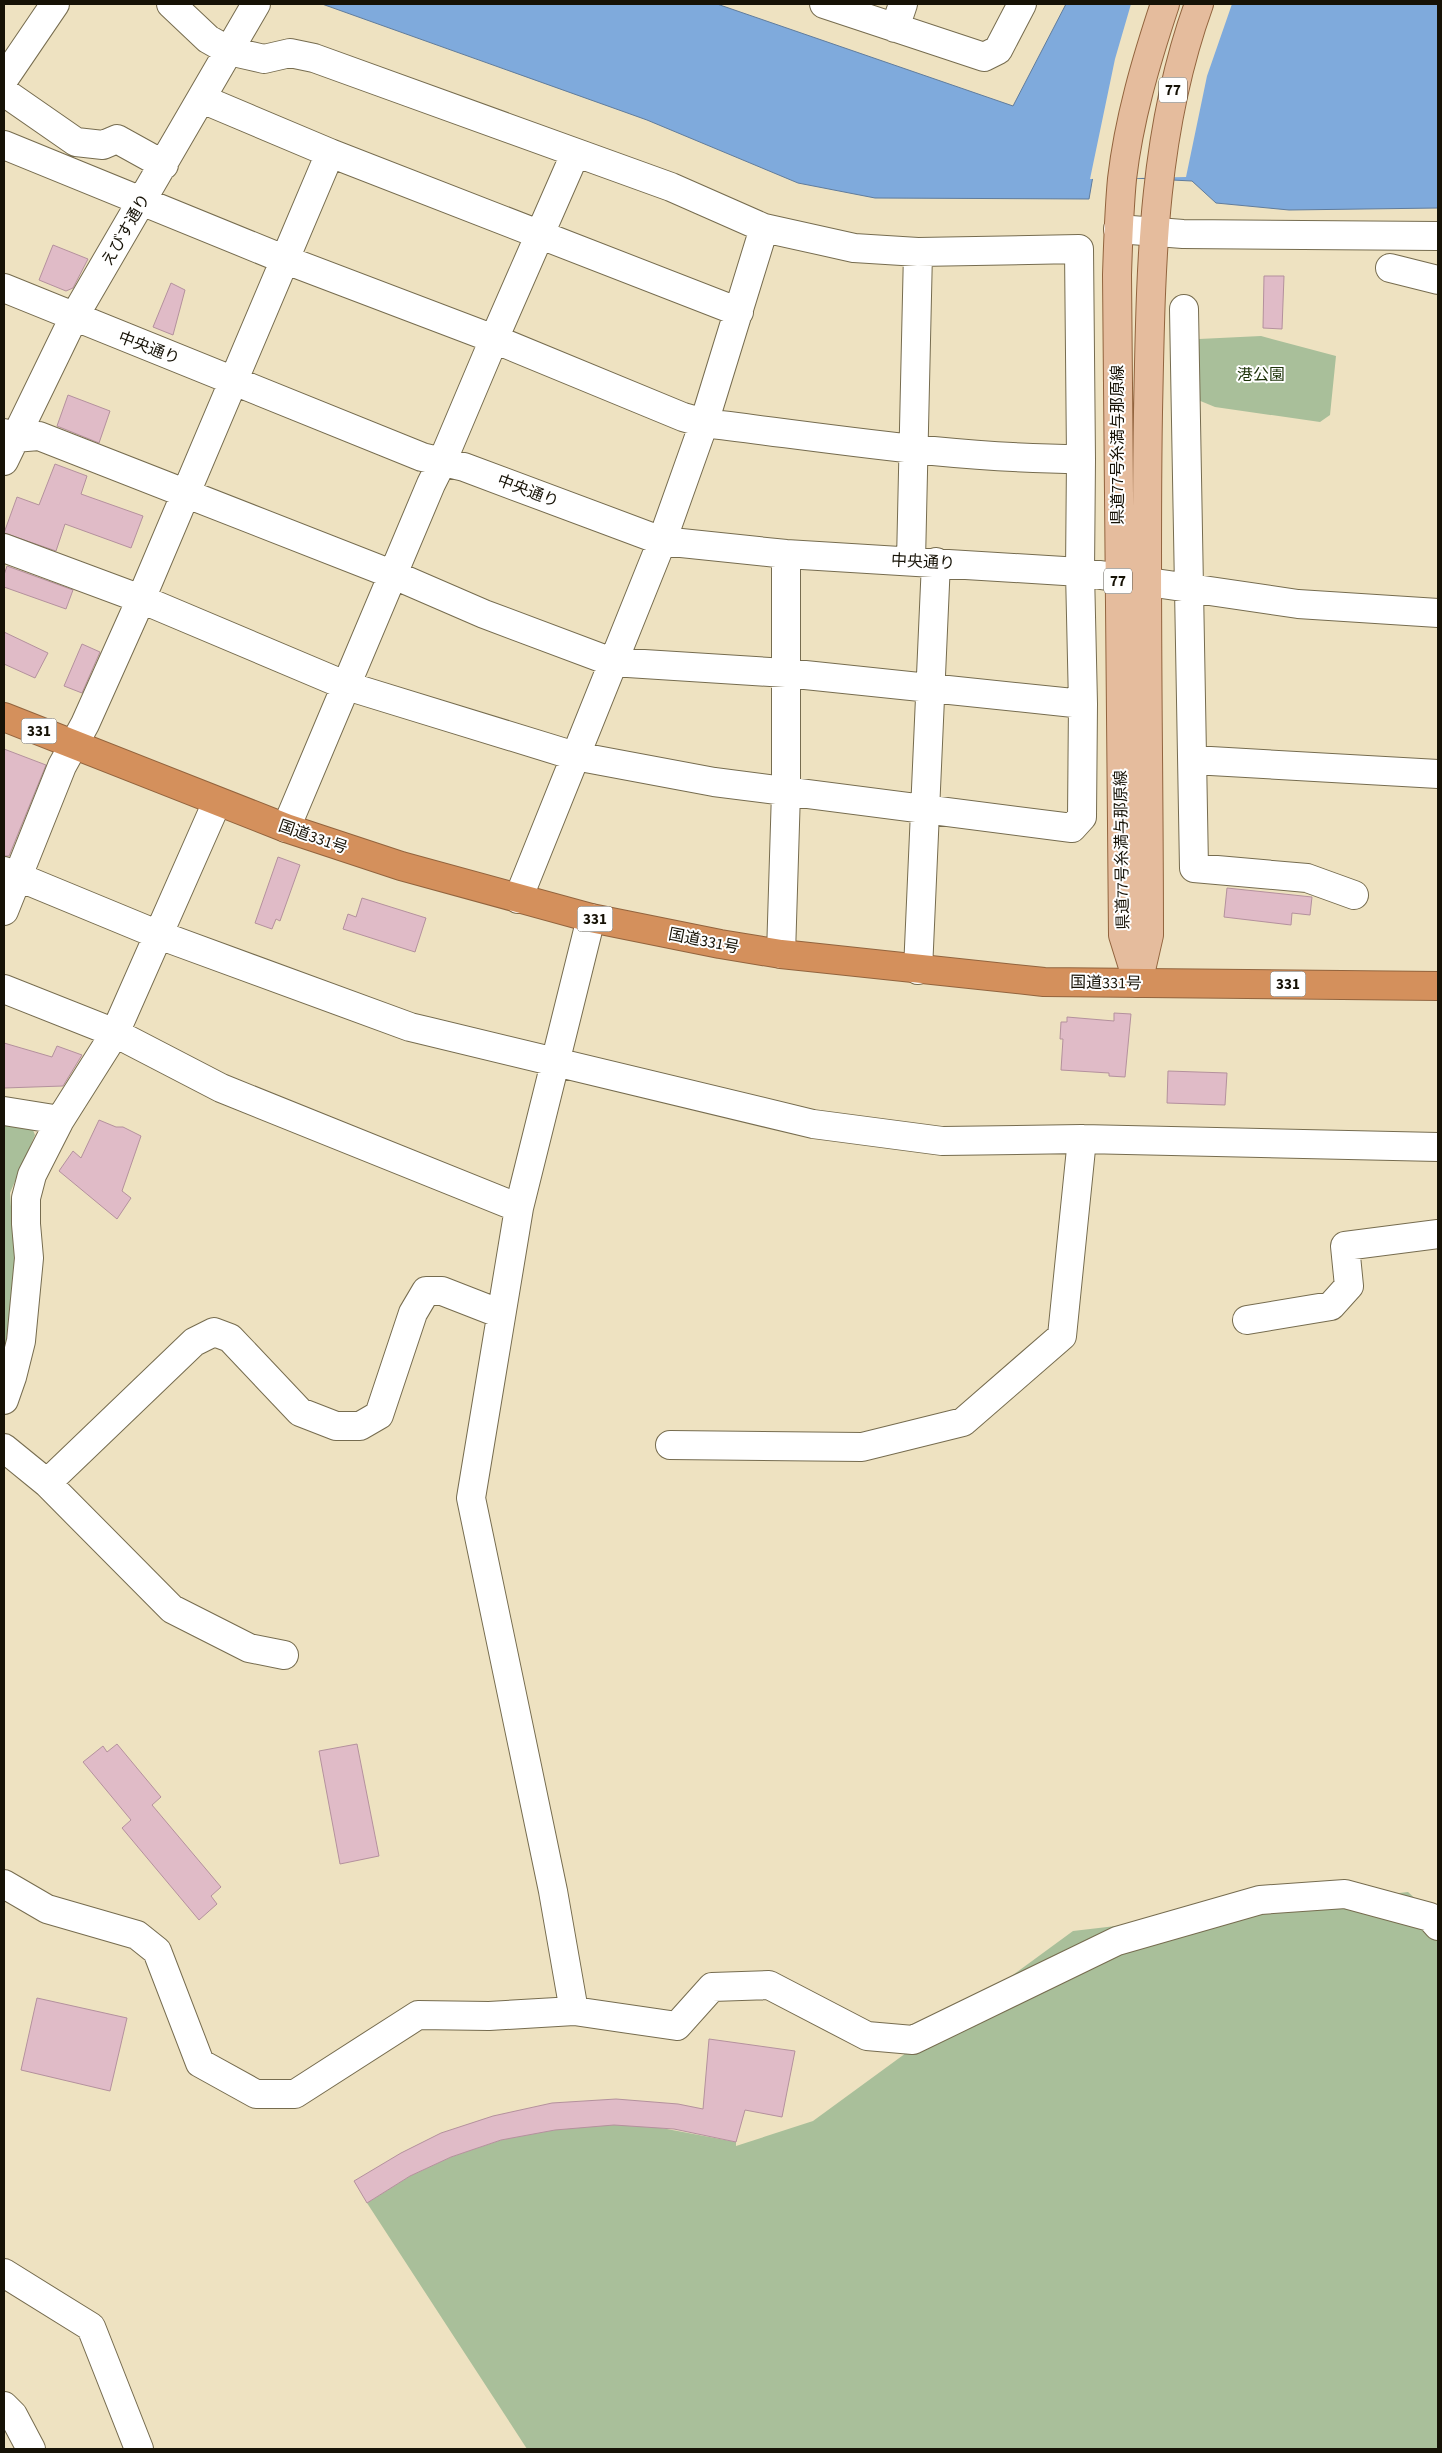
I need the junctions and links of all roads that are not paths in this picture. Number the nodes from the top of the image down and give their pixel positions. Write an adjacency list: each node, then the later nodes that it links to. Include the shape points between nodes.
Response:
1 (55, 4): 10 (street)
2 (171, 4): 9 (street, via 208,39)
3 (256, 4): 9 (street, えびす通り)
4 (824, 4): 8 (street)
5 (1022, 4): 8 (street, via 998,50 984,57)
6 (1165, 4): 19 (main road, 県道77号糸満与那原線 / 77, via 1140,83 1122,178)
7 (1199, 4): 20 (main road, 県道77号糸満与那原線 / 77, via 1174,88)
8 (899, 16)
9 (235, 41): 12 (street, えびす通り); 15 (street, via 264,59 290,53 314,58)
10 (4, 79)
11 (4, 92): 16 (street, via 76,142 103,145 116,139)
12 (202, 99): 14 (street); 16 (street, えびす通り)
13 (4, 145): 17 (street)
14 (330, 153): 21 (street); 24 (street)
15 (575, 154): 18 (street, via 671,188); 21 (street)
16 (164, 165): 17 (street, えびす通り)
17 (142, 201): 24 (street); 30 (street, えびす通り)
18 (764, 228): 23 (street, via 854,248); 29 (street)
19 (1118, 230): 20 (street); 45 (main road, 県道77号糸満与那原線 / 77)
20 (1152, 232): 22 (street); 46 (main road, 県道77号糸満与那原線 / 77)
21 (540, 234): 29 (street); 31 (street)
22 (1438, 236)
23 (918, 252): 35 (street); 36 (street, via 1079,249)
24 (286, 260): 31 (street); 32 (street)
25 (1390, 268): 26 (street)
26 (1438, 280)
27 (4, 288): 30 (street, 中央通り)
28 (1184, 309): 47 (street)
29 (739, 312): 33 (street)
30 (74, 317): 32 (street, 中央通り); 34 (street, えびす通り)
31 (494, 339): 33 (street); 37 (street)
32 (233, 381): 37 (street, 中央通り, via 422,457); 38 (street)
33 (704, 423): 35 (street); 39 (street)
34 (7, 444): 38 (street, via 39,436)
35 (912, 448): 36 (street); 42 (street)
36 (1081, 459): 43 (street)
37 (442, 462): 39 (street, 中央通り, via 464,467); 44 (street)
38 (186, 496): 44 (street); 48 (street)
39 (662, 541): 41 (street, 中央通り); 50 (street)
40 (4, 548): 48 (street)
41 (786, 554): 42 (street, 中央通り); 51 (street)
42 (923, 562): 43 (street, 中央通り); 53 (street)
43 (1080, 572): 45 (street, 中央通り); 54 (street)
44 (394, 575): 50 (street, via 484,614); 52 (street)
45 (1118, 576): 46 (street, 中央通り); 72 (main road, 県道77号糸満与那原線 / 77, via 1123,935)
46 (1146, 582): 47 (street, 中央通り); 72 (main road, 県道77号糸満与那原線 / 77, via 1149,935)
47 (1188, 590): 49 (street, 中央通り, via 1298,604); 58 (street)
48 (141, 599): 52 (street); 56 (street)
49 (1438, 613)
50 (612, 662): 51 (street); 57 (street)
51 (786, 673): 53 (street); 60 (street)
52 (347, 686): 57 (street); 63 (street)
53 (931, 688): 54 (street); 62 (street)
54 (1083, 704): 62 (street, via 1082,817 1072,828)
55 (4, 717): 56 (highway, 国道331号 / 331)
56 (75, 745): 61 (highway, 国道331号 / 331); 64 (street)
57 (575, 756): 60 (street); 66 (street)
58 (1193, 760): 59 (street); 65 (street, via 1194,868 1307,878)
59 (1438, 774)
60 (786, 792): 62 (street); 70 (street)
61 (217, 802): 63 (highway, 国道331号 / 331); 69 (street)
62 (925, 809): 71 (street)
63 (286, 828): 66 (highway, 国道331号 / 331, via 401,866)
64 (11, 874): 67 (street); 69 (street)
65 (1354, 895)
66 (518, 899): 68 (highway, 国道331号 / 331)
67 (4, 911)
68 (591, 918): 70 (highway, 国道331号 / 331); 76 (street)
69 (159, 935): 75 (street); 76 (street, via 410,1027)
70 (781, 954): 71 (highway, 国道331号 / 331)
71 (918, 970): 72 (highway, 国道331号 / 331, via 1044,982)
72 (1138, 983): 73 (highway, 国道331号 / 331)
73 (1438, 986)
74 (4, 990): 75 (street)
75 (115, 1033): 78 (street); 81 (street, via 222,1088)
76 (555, 1062): 79 (street, via 813,1124 942,1141); 81 (street)
77 (4, 1111): 78 (street)
78 (60, 1120): 85 (street, via 32,1175 26,1198 29,1258 22,1332)
79 (1082, 1139): 80 (street); 86 (street, via 1062,1336 963,1422 862,1447)
80 (1438, 1147)
81 (519, 1208): 83 (street)
82 (1438, 1234): 84 (street, via 1345,1246 1349,1286 1331,1306)
83 (501, 1314): 88 (street, via 442,1291 426,1291 413,1313 379,1415 360,1426 336,1426 300,1412 230,1338 214,1332 194,1342); 92 (street, via 471,1498 554,1891)
84 (1247, 1320)
85 (4, 1400)
86 (670, 1445)
87 (4, 1448): 88 (street)
88 (47, 1483): 89 (street, via 172,1609 249,1648)
89 (284, 1654)
90 (4, 1884): 92 (street, via 47,1909 137,1935 157,1951 200,2063 256,2094 295,2094 418,2015 490,2016)
91 (1438, 1926): 92 (street, via 1430,1917 1345,1894 1260,1900 1117,1941 913,2040 867,2036 769,1985 712,1987 677,2026)
92 (574, 2011)
93 (4, 2273): 96 (street, via 91,2327)
94 (4, 2406): 95 (street, via 13,2415)
95 (31, 2449)
96 (138, 2449)

